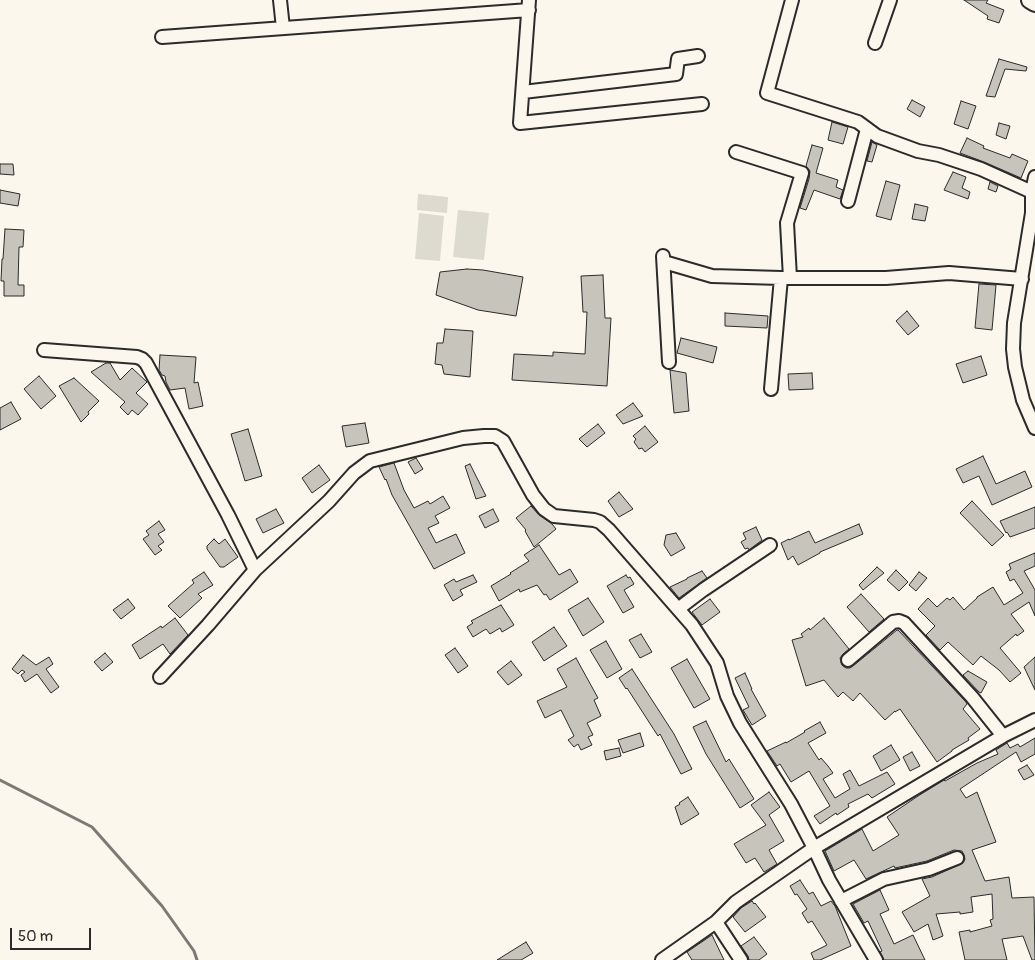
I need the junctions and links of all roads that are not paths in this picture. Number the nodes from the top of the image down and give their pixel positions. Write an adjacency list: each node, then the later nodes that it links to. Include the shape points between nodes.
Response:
1 (280, 0): 7 (street)
2 (792, 0): 13 (street, via 767,93 858,122)
3 (890, 0): 9 (street)
4 (1030, 0): 5 (main road)
5 (1035, 3)
6 (529, 5): 7 (street); 11 (street)
7 (283, 28): 8 (street)
8 (162, 37)
9 (875, 43)
10 (698, 56): 11 (street, via 678,59 676,74)
11 (523, 92): 12 (street, via 520,123)
12 (702, 104)
13 (867, 129): 16 (street, via 918,151 981,169); 17 (street)
14 (736, 152): 19 (street, via 802,173 788,223)
15 (1035, 177): 16 (street)
16 (1032, 192): 18 (street)
17 (848, 201)
18 (1033, 214): 20 (street)
19 (786, 278): 20 (street, via 886,278 949,273); 22 (street, via 712,276 663,259); 23 (street)
20 (1022, 279): 24 (street, via 1013,349 1023,400)
21 (44, 350): 26 (street, via 142,358 228,514)
22 (670, 362)
23 (771, 389)
24 (1035, 428)
25 (770, 545): 27 (street)
26 (255, 570): 27 (street, via 370,461 463,438 495,436 502,441 544,509 554,516 600,522); 29 (street)
27 (678, 609): 32 (street, via 717,663 740,723 791,804)
28 (848, 660): 31 (street, via 893,622 904,623)
29 (160, 678)
30 (1035, 720): 31 (street)
31 (1003, 736): 32 (street)
32 (814, 848): 34 (street); 35 (street, via 736,902)
33 (957, 858): 34 (street, via 929,869 884,879)
34 (841, 900): 38 (street)
35 (716, 922): 36 (street); 37 (street)
36 (662, 960)
37 (741, 960)
38 (876, 960)

